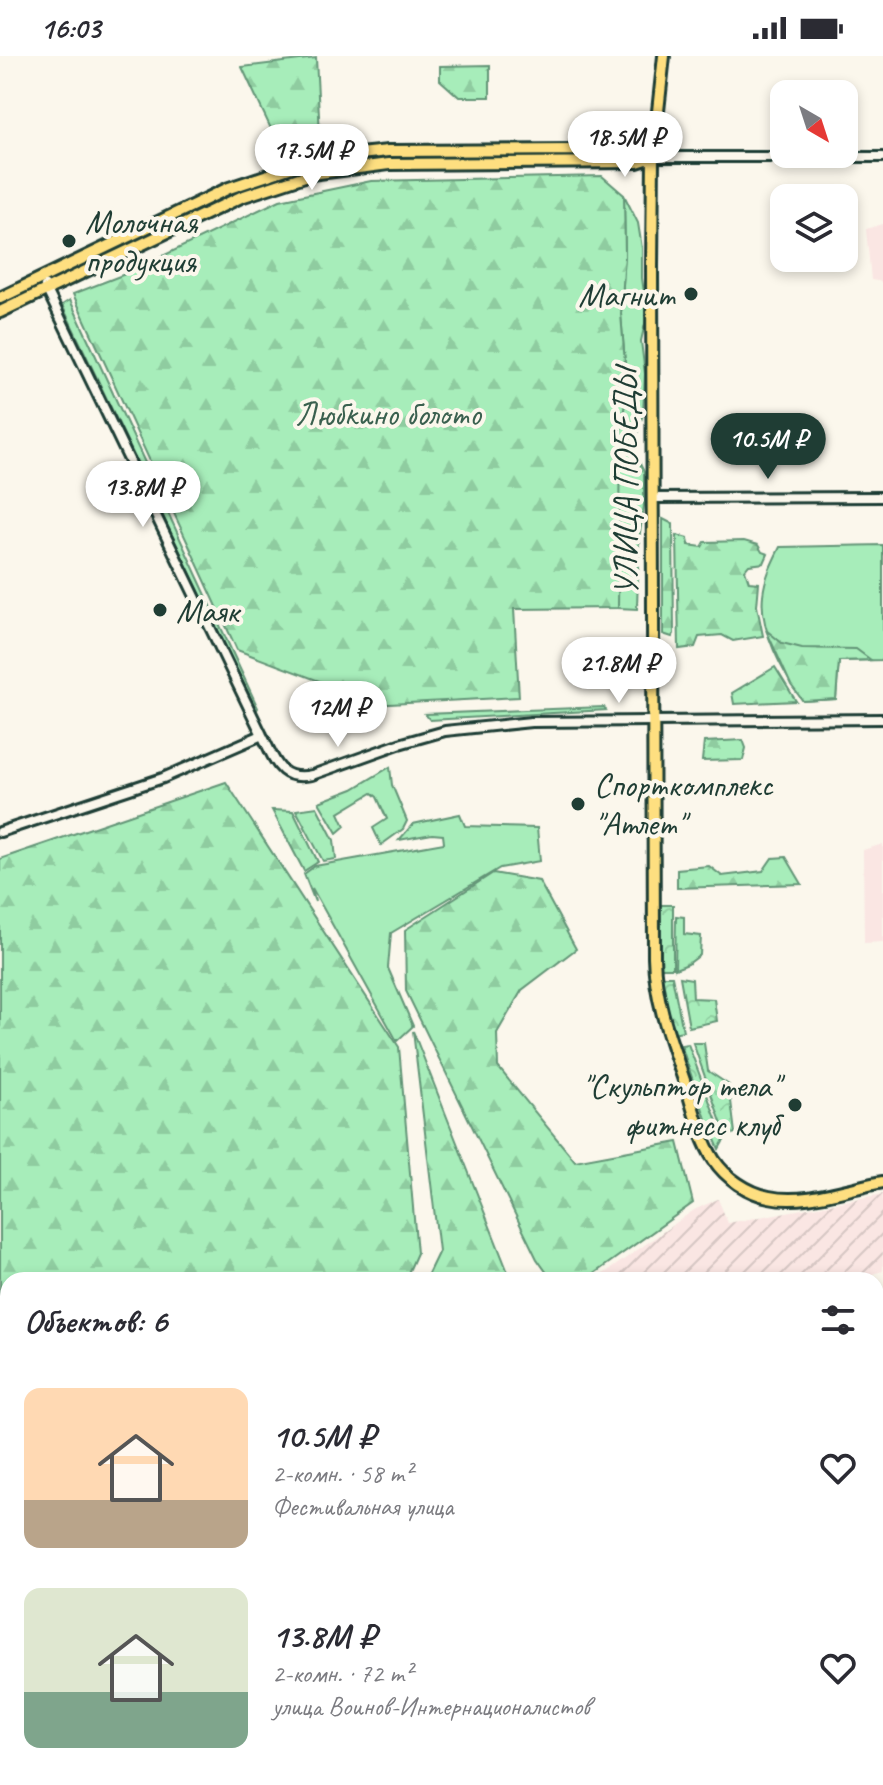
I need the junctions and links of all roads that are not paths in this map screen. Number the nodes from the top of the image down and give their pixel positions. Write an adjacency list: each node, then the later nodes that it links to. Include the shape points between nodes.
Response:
1 (664, 56): 2 (main road, УЛИЦА ПОБЕДЫ)
2 (653, 157): 3 (street); 4 (main road, via 578,150 388,151); 5 (main road, via 637,162 389,164); 11 (main road, УЛИЦА ПОБЕДЫ)
3 (883, 157)
4 (286, 168): 5 (street); 6 (main road, via 208,198)
5 (291, 180): 7 (main road, via 229,202)
6 (42, 278): 7 (street); 8 (main road)
7 (47, 290): 9 (main road); 14 (street)
8 (0, 298)
9 (0, 312)
10 (883, 497): 11 (street)
11 (653, 498): 13 (main road, УЛИЦА ПОБЕДЫ)
12 (883, 719): 13 (street)
13 (655, 720): 14 (street, via 531,722 445,731 300,777 281,770); 16 (main road, УЛИЦА ПОБЕДЫ, via 658,998 702,1136 727,1175 769,1198 791,1199)
14 (262, 735): 15 (street, via 163,778)
15 (0, 832)
16 (883, 1182)

